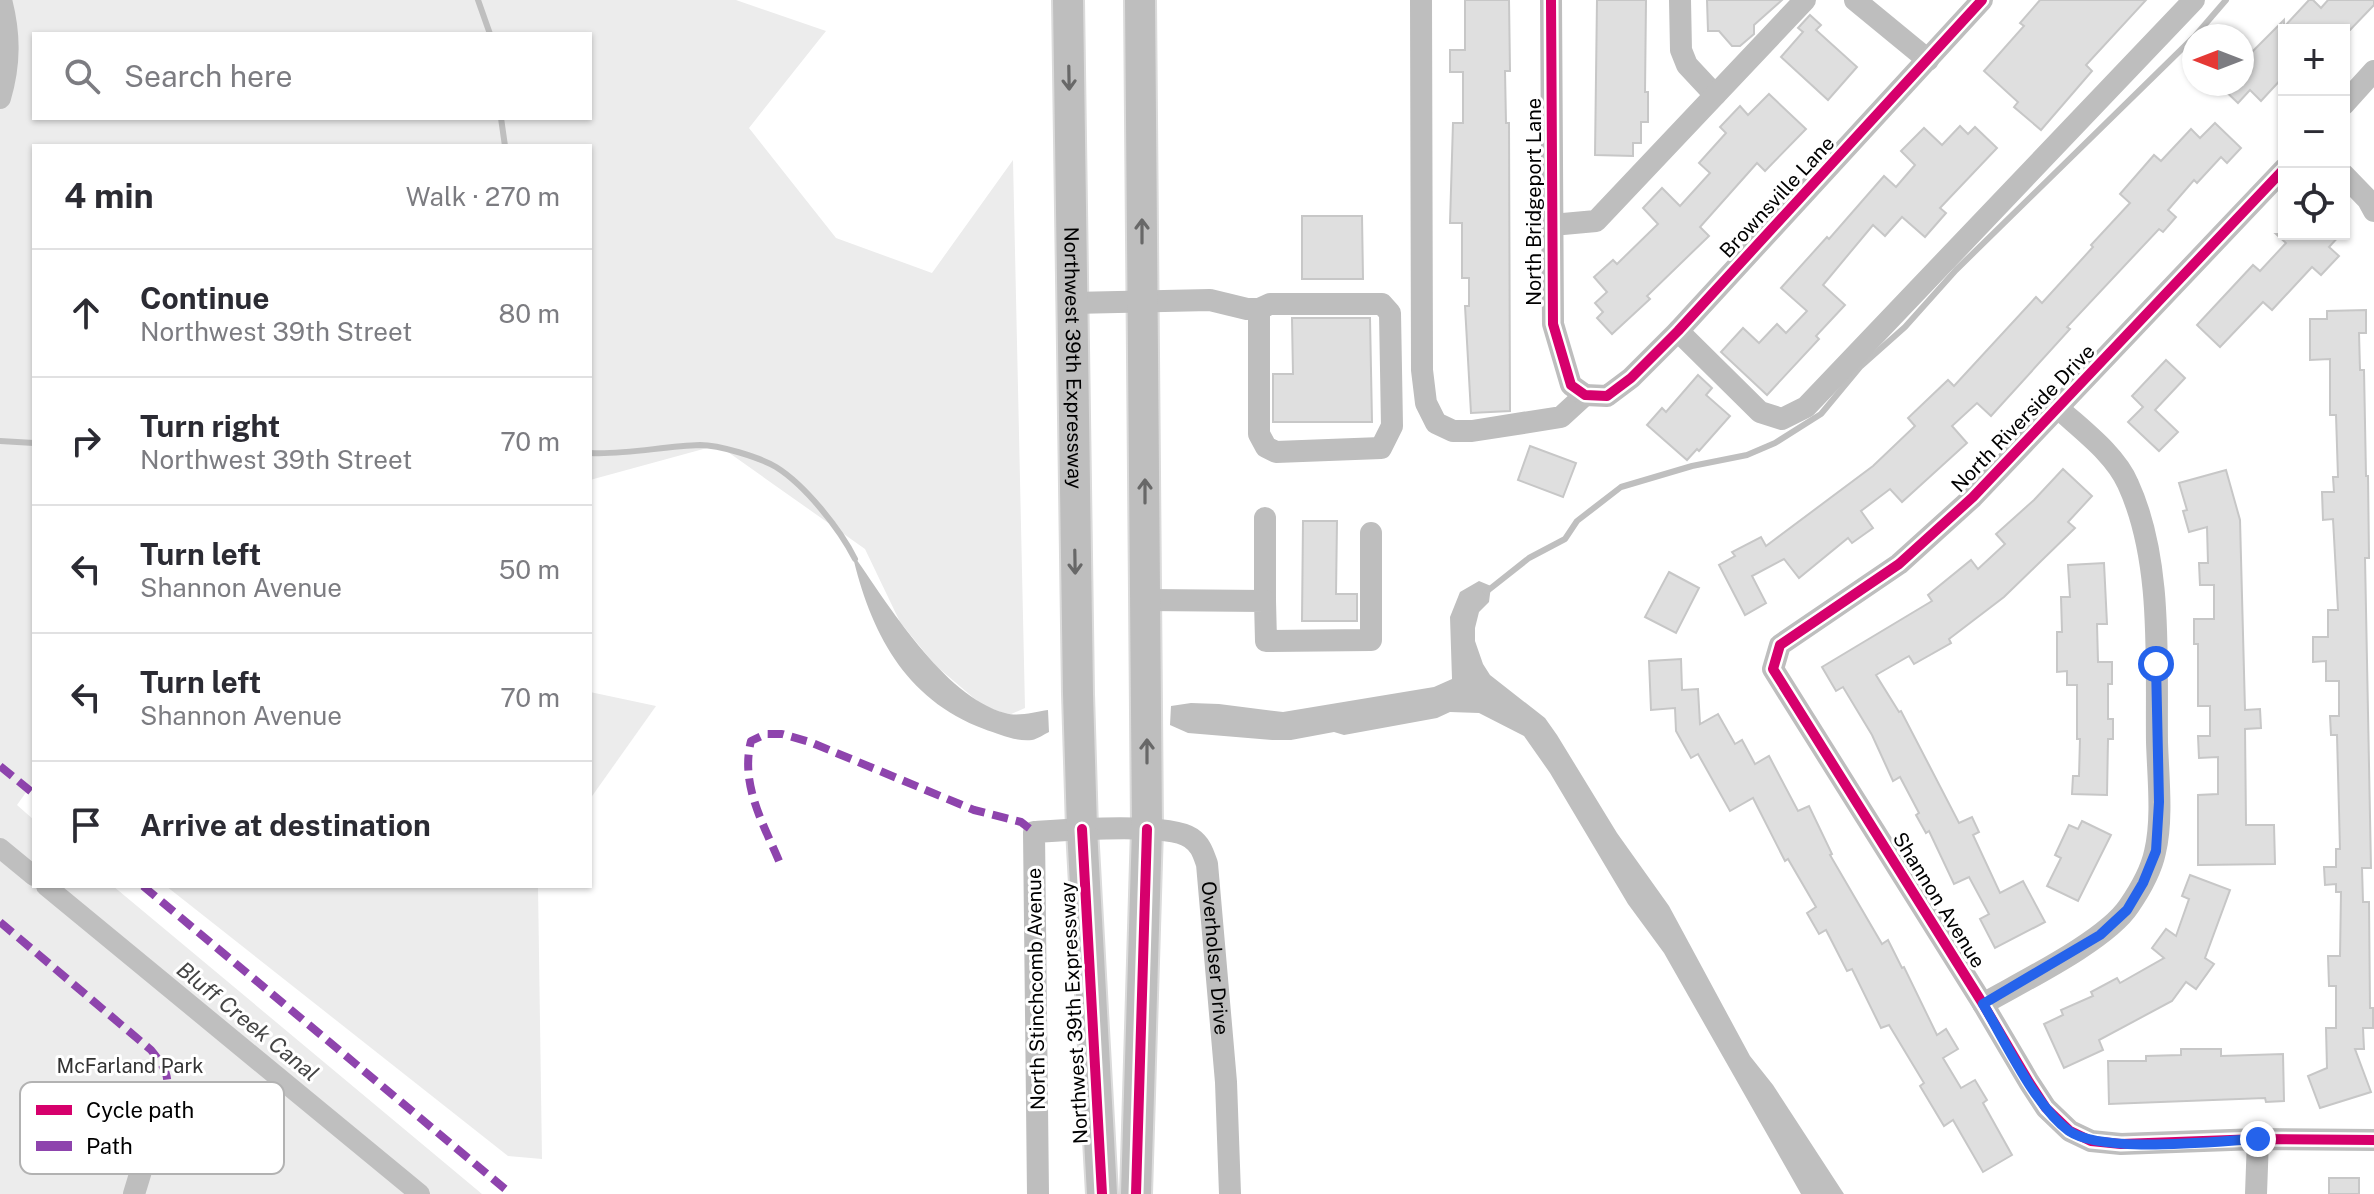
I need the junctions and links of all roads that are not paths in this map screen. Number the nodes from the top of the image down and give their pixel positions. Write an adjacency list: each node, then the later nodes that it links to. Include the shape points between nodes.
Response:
1 (1, 0): 15 (street, via 9,56)
2 (1068, 0): 21 (highway, Northwest 39th Expressway, one-way to 21)
3 (1140, 0): 20 (highway, one-way to 3)
4 (1421, 0): 24 (street, via 1426,403 1436,423 1453,431 1472,431 1561,417)
5 (1551, 0): 19 (street, North Bridgeport Lane)
6 (1680, 0): 13 (street, via 1681,50 1687,65)
7 (1805, 0): 13 (street)
8 (1855, 0): 11 (street)
9 (1982, 0): 11 (street, Brownsville Lane)
10 (2194, 0): 23 (street, via 1806,407 1782,419 1760,412)
11 (1928, 60): 23 (street, Brownsville Lane)
12 (2374, 71): 14 (street)
13 (1715, 95): 19 (street, via 1596,221)
14 (2350, 97)
15 (0, 98)
16 (2278, 175): 25 (street, North Riverside Drive)
17 (2350, 181): 18 (street)
18 (2374, 211)
19 (1552, 225): 24 (street, North Bridgeport Lane, via 1553,324 1571,385)
20 (1143, 301): 21 (street); 22 (street, via 1210,300); 28 (highway, one-way to 20)
21 (1072, 303): 31 (highway, Northwest 39th Expressway, one-way to 31)
22 (1259, 309): 22 (street, via 1259,434 1266,447 1276,452 1381,448 1392,426 1390,313 1382,304 1270,304)
23 (1678, 331): 24 (street, Brownsville Lane, via 1607,396)
24 (1585, 395)
25 (2058, 408): 30 (street, North Riverside Drive, via 1973,497 1899,564 1780,645); 33 (street, via 2127,480 2143,518 2151,562 2156,664 2156,851 2127,910 2100,935)
26 (1265, 518): 29 (street)
27 (1371, 533): 29 (street, via 1371,640 1266,641)
28 (1146, 600): 29 (street); 32 (highway, one-way to 28)
29 (1265, 601)
30 (1773, 669): 33 (street, Shannon Avenue)
31 (1082, 829): 32 (street, Overholser Drive); 38 (street, North Stinchcomb Avenue, via 1034,832); 39 (highway, Northwest 39th Expressway)
32 (1147, 829): 40 (highway); 41 (street, Overholser Drive, via 1188,835 1201,847 1207,864)
33 (1983, 1004): 34 (street, Shannon Avenue, via 2046,1108 2070,1131 2091,1141 2121,1144)
34 (2258, 1139): 35 (street, Shannon Avenue); 42 (street)
35 (2374, 1140)
36 (140, 1174): 37 (street)
37 (134, 1194)
38 (1038, 1194)
39 (1102, 1194)
40 (1136, 1194)
41 (1230, 1194)
42 (2256, 1194)

